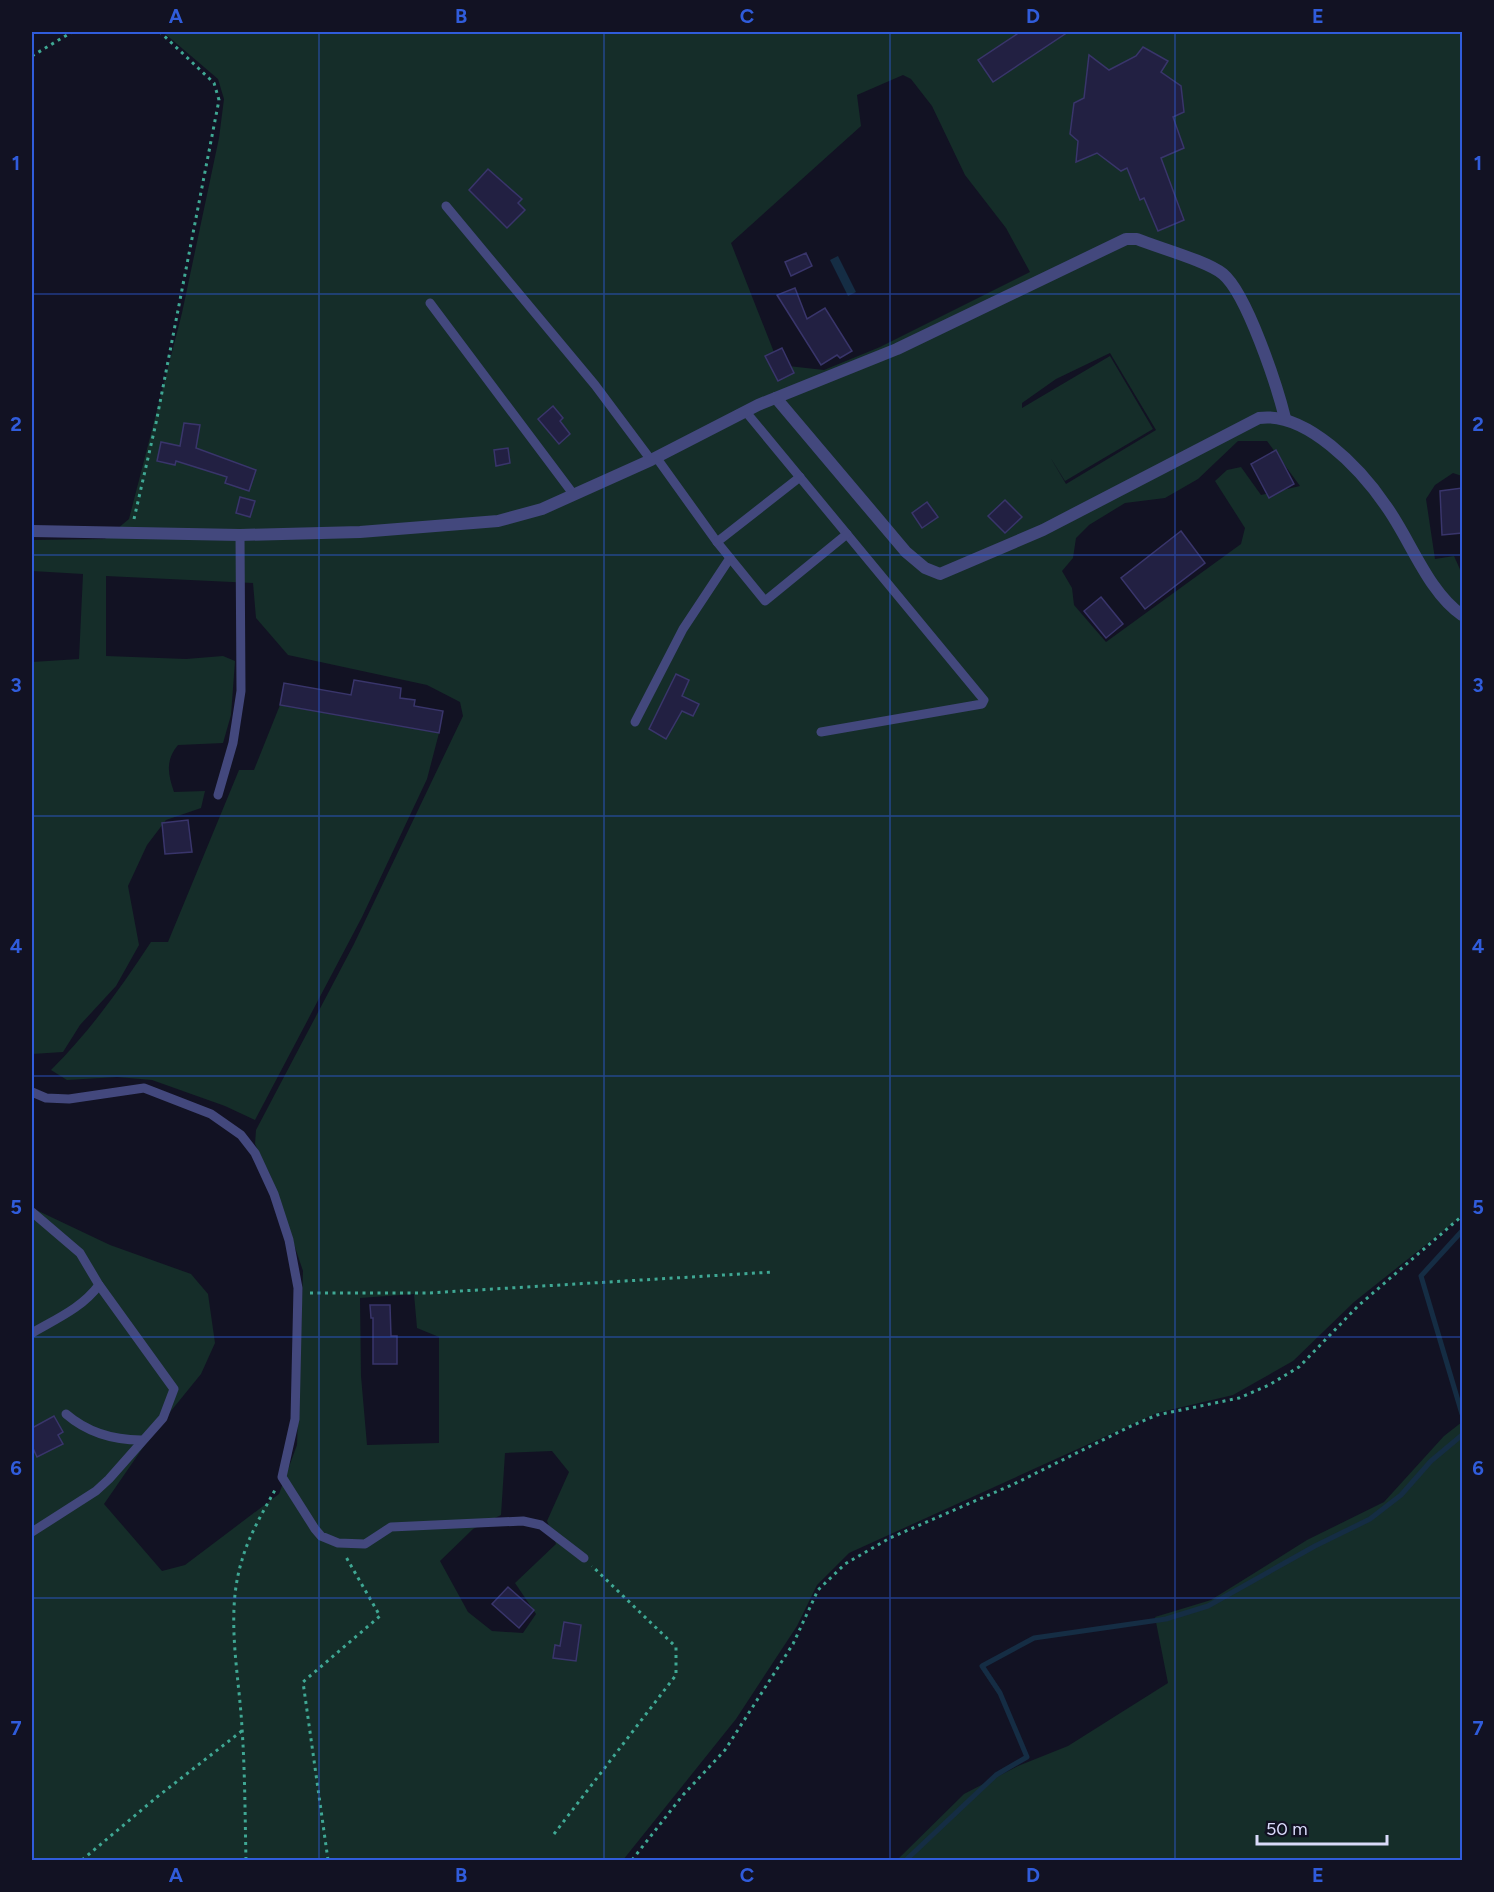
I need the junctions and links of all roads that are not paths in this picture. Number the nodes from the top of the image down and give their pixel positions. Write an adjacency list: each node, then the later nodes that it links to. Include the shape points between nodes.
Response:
1 (446, 206): 6 (lane)
2 (430, 303): 8 (lane)
3 (776, 398): 4 (street); 5 (street, via 906,552 925,568 940,574 1043,530 1259,418); 5 (street, via 897,349 1113,243 1137,239 1216,270 1229,281 1257,334)
4 (746, 412): 6 (street); 7 (lane)
5 (1285, 418): 14 (street, via 1316,434 1366,480 1387,506 1431,580)
6 (654, 458): 8 (street); 12 (lane)
7 (800, 477): 10 (lane); 12 (lane)
8 (574, 495): 11 (street, via 498,521 360,532)
9 (32, 531): 11 (street)
10 (847, 534): 13 (lane, via 765,601); 16 (lane, via 984,700 982,704)
11 (240, 535): 17 (lane, via 241,691 233,743)
12 (717, 542): 13 (lane)
13 (730, 558): 15 (lane, via 682,629)
14 (1462, 615)
15 (634, 722)
16 (821, 732)
17 (218, 795)
18 (32, 1092): 25 (lane, via 46,1098 69,1099 144,1088 211,1114 231,1126 255,1153 289,1240 298,1288 295,1419 282,1477 321,1536 365,1544 391,1527 523,1521 541,1525)
19 (32, 1212): 20 (lane, via 80,1253)
20 (99, 1285): 21 (lane, via 71,1311); 23 (lane, via 174,1389 163,1418)
21 (32, 1333)
22 (66, 1414): 23 (lane, via 98,1433 119,1440)
23 (141, 1440): 24 (lane, via 96,1491)
24 (32, 1532)
25 (584, 1558)

